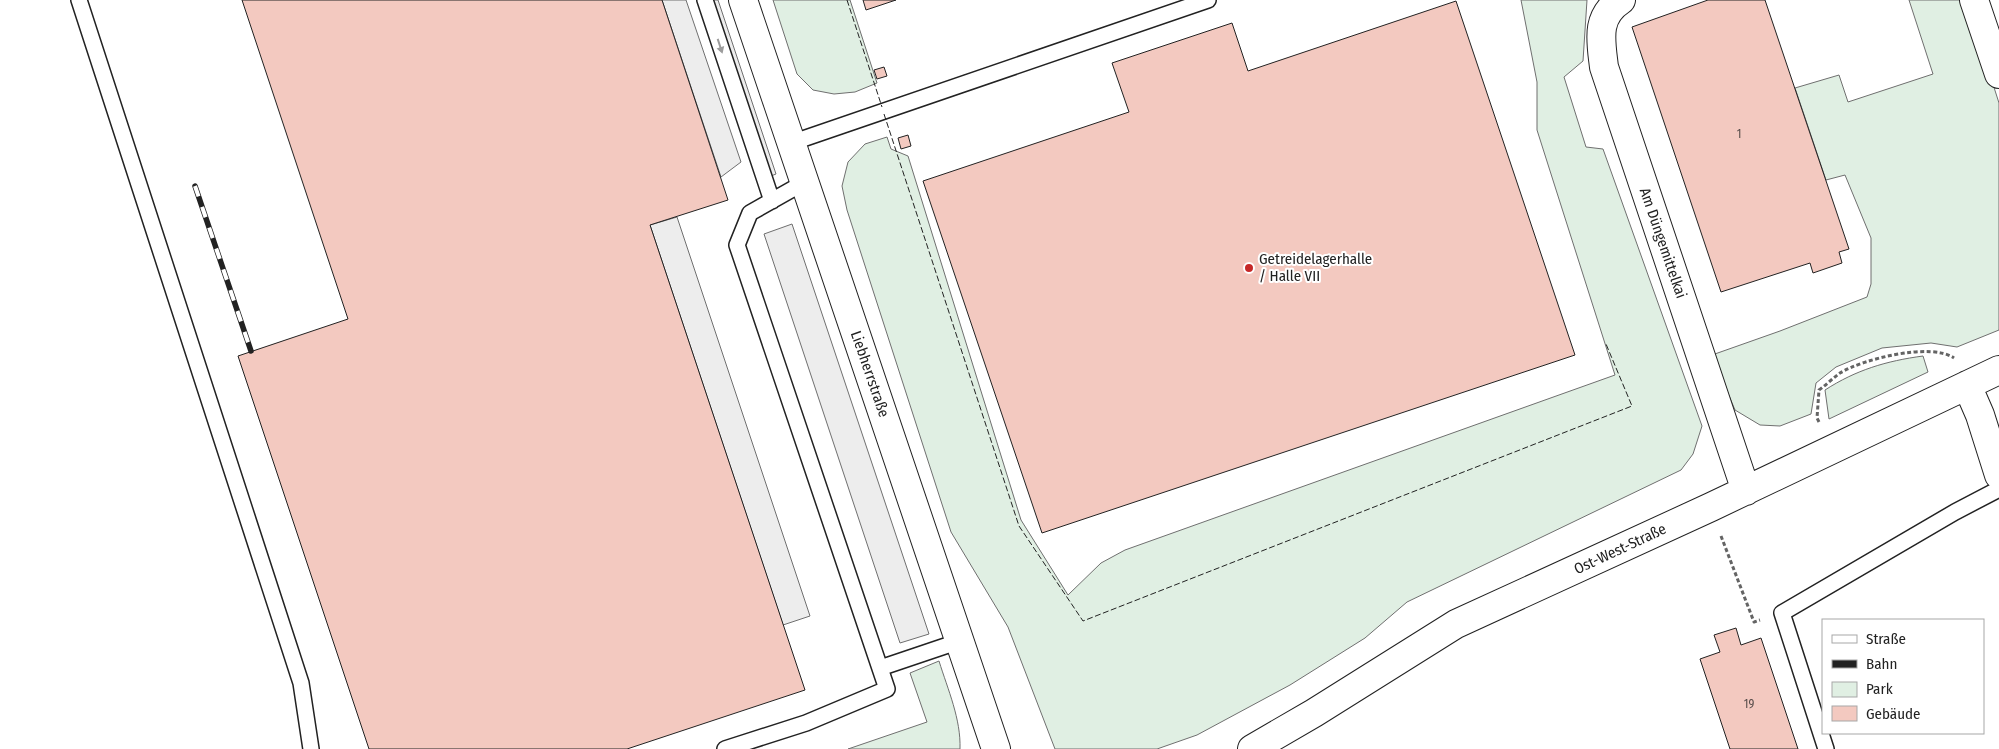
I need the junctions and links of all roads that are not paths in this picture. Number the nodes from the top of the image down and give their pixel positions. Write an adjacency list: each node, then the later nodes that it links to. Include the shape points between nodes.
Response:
1 (79, 0): 18 (lane, via 301,683)
2 (705, 0): 10 (lane, one-way to 10)
3 (743, 0): 8 (street, Liebherrstraße)
4 (1208, 0): 8 (lane)
5 (1621, 0): 15 (street, Am Düngemittelkai, via 1612,6 1600,30 1604,67)
6 (1974, 0): 7 (street)
7 (1999, 74)
8 (791, 143): 9 (street, Liebherrstraße)
9 (805, 182): 10 (lane); 16 (street, Liebherrstraße)
10 (772, 201): 17 (lane, via 750,213 737,246)
11 (1999, 370): 12 (street, Ost-West-Straße)
12 (1967, 385): 13 (street, via 1980,414); 15 (street, Ost-West-Straße)
13 (1999, 475)
14 (1999, 489): 22 (lane, via 1782,613)
15 (1746, 491): 21 (street, Ost-West-Straße, via 1456,624)
16 (960, 641): 17 (lane); 20 (street, Liebherrstraße)
17 (880, 668): 19 (lane, via 887,690 806,723)
18 (311, 749)
19 (725, 749)
20 (996, 749)
21 (1252, 749)
22 (1826, 749)

